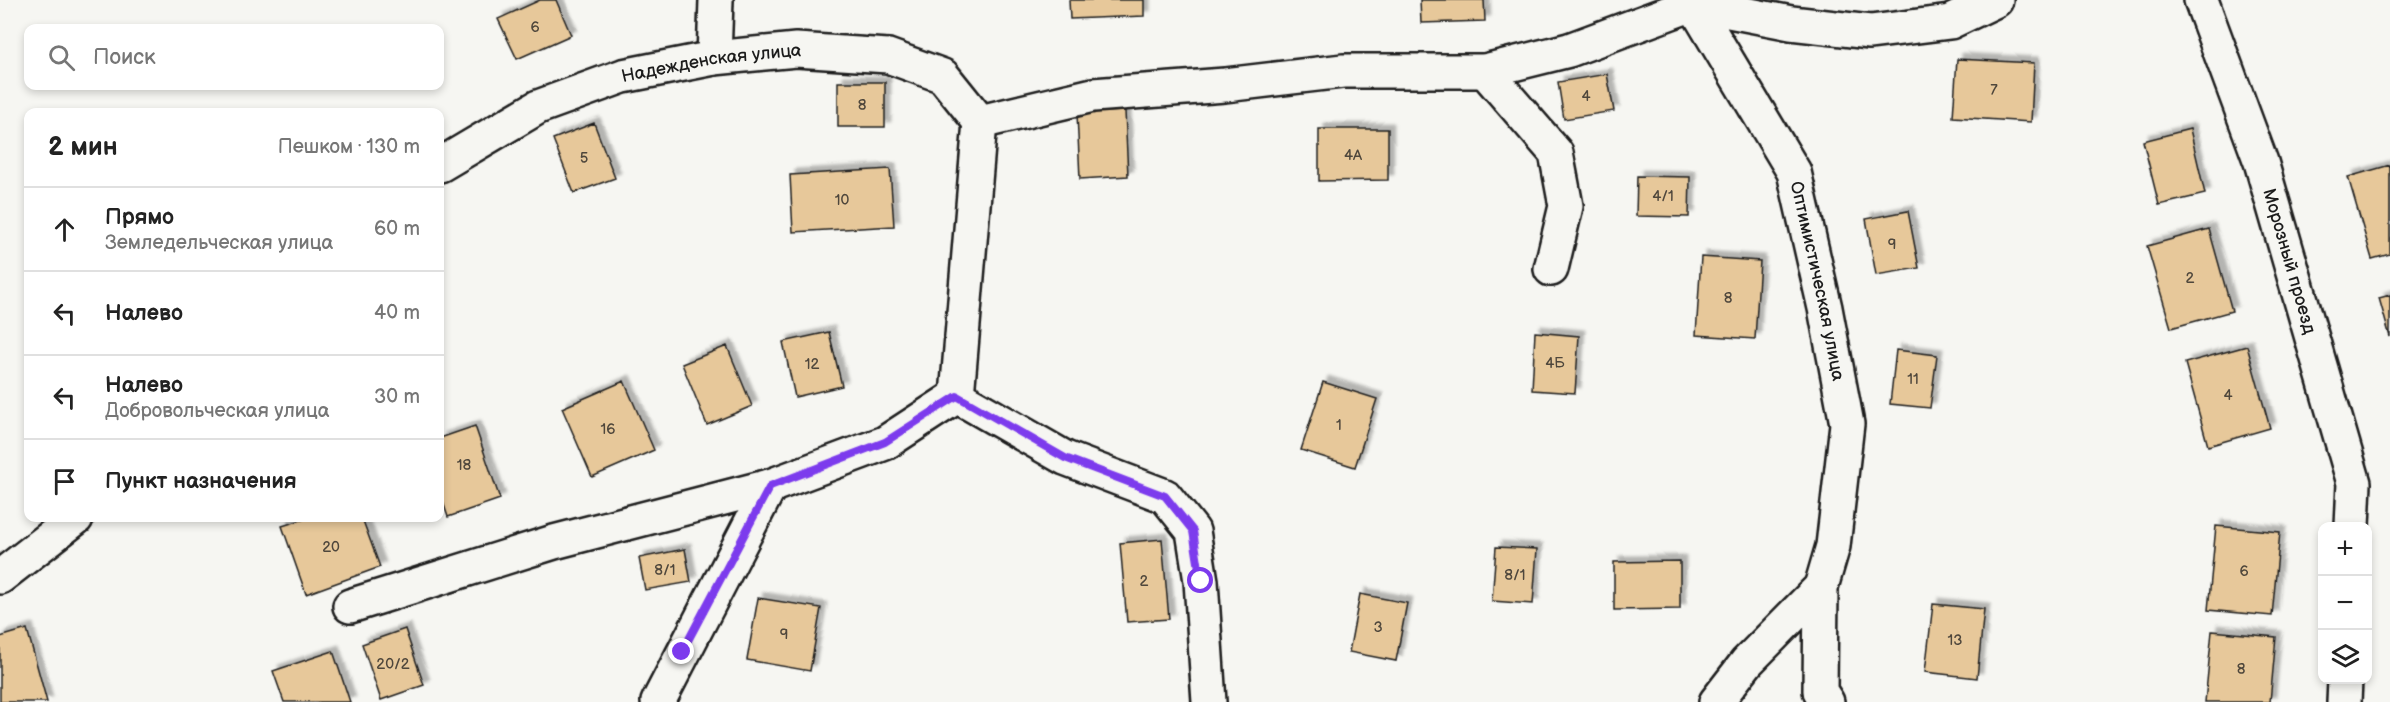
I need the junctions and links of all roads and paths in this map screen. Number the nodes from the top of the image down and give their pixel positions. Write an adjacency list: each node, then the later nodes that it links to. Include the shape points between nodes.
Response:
1 (716, 0): 5 (street)
2 (1995, 0): 4 (street, via 1950,22 1870,32 1791,22)
3 (2201, 0): 13 (street, Морозный проезд, via 2261,162 2351,472)
4 (1692, 2): 6 (street, via 1569,50); 15 (street, Оптимистическая улица, via 1794,172 1825,308 1846,424 1833,546)
5 (714, 58): 7 (street, Надежденская улица, via 796,50 888,56 943,76); 8 (street, Надежденская улица, via 623,76 538,107)
6 (1485, 71): 7 (street, via 1343,70 1225,85 1093,95); 9 (street, via 1556,153 1566,206)
7 (980, 122): 10 (street)
8 (444, 163)
9 (1551, 269)
10 (957, 396): 11 (street, via 885,442); 19 (street, via 1065,458 1165,496 1193,531 1201,581)
11 (770, 486): 16 (street, via 554,542); 18 (street)
12 (71, 522): 14 (street)
13 (2352, 522)
14 (0, 577)
15 (1821, 587): 20 (street, via 1747,662); 21 (street, via 1820,691)
16 (350, 606)
17 (2345, 684): 22 (street)
18 (658, 702)
19 (1209, 702)
20 (1716, 702)
21 (1827, 702)
22 (2344, 702)

